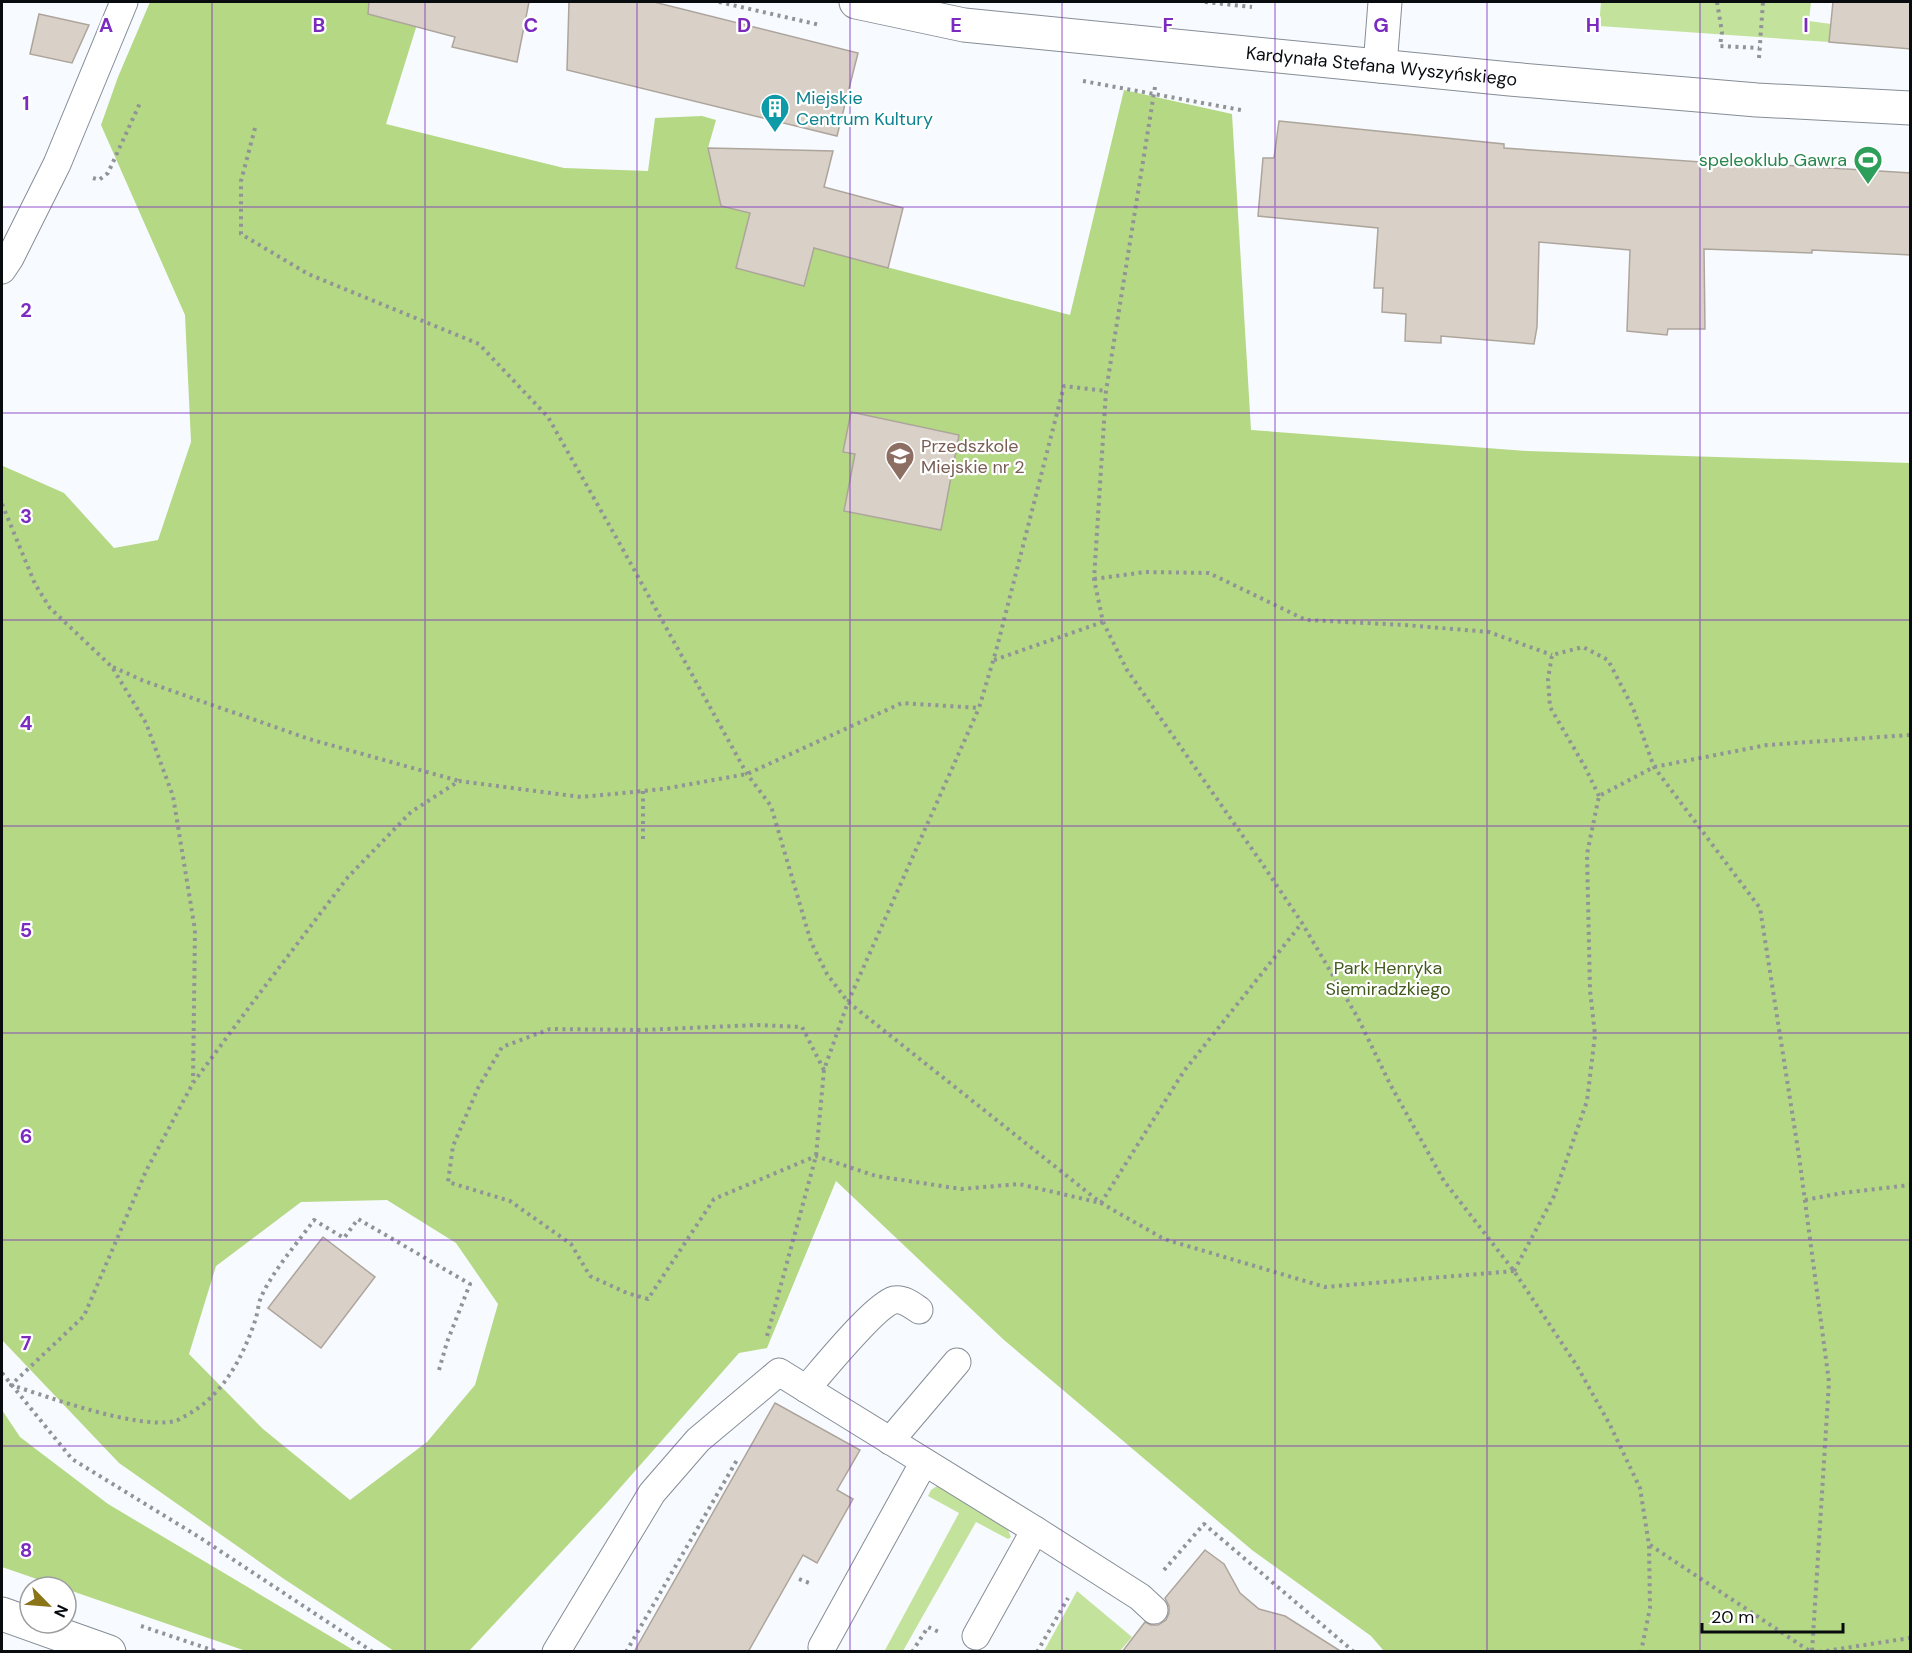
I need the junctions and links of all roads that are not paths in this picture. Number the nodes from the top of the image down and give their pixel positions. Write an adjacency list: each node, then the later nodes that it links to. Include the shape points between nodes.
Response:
1 (124, 2): 6 (lane, via 57,164)
2 (856, 2): 4 (main road, Kardynała Stefana Wyszyńskiego, via 964,25)
3 (1384, 2): 4 (main road)
4 (1380, 66): 5 (main road, Kardynała Stefana Wyszyńskiego, via 1757,100)
5 (1911, 108)
6 (2, 270)
7 (919, 1310): 9 (lane, via 896,1299 879,1307)
8 (957, 1362): 10 (lane)
9 (806, 1389): 10 (lane); 18 (lane, via 779,1372 698,1440 652,1493)
10 (890, 1441): 11 (lane)
11 (924, 1462): 12 (lane); 16 (lane)
12 (1035, 1530): 13 (lane); 15 (lane)
13 (1147, 1604)
14 (2, 1614): 17 (main road)
15 (976, 1635)
16 (822, 1647)
17 (109, 1652)
18 (556, 1652)

